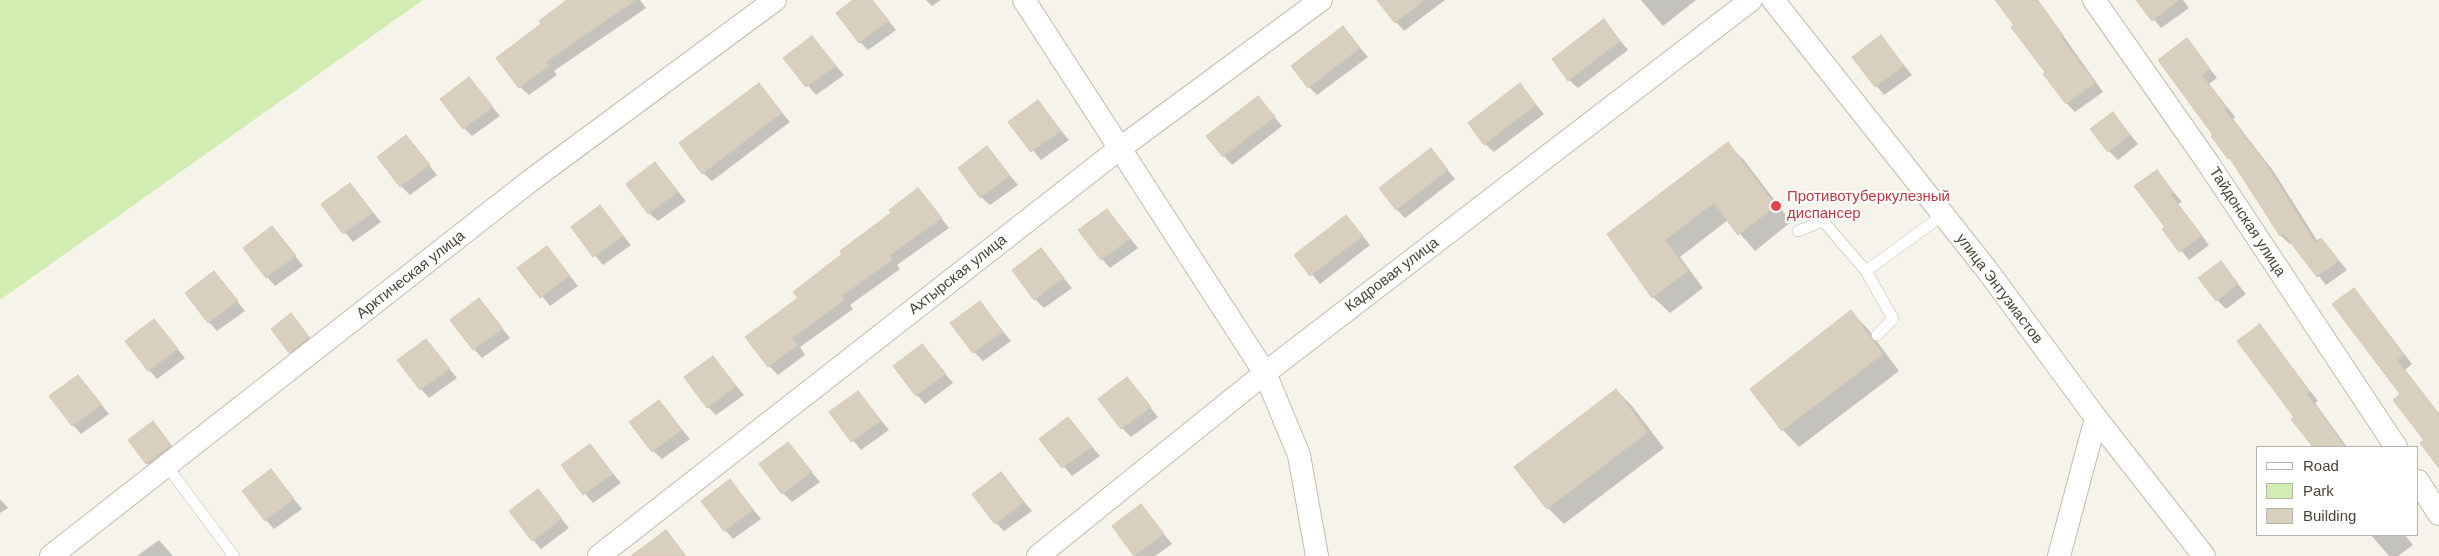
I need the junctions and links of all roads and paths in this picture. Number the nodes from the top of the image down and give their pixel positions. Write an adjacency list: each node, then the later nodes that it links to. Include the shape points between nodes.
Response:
1 (776, 0): 15 (street, Арктическая улица, via 530,181)
2 (1024, 0): 7 (street)
3 (1321, 0): 7 (street, Ахтырская улица)
4 (1751, 0): 12 (street, Кадровая улица)
5 (1773, 0): 8 (street, улица Энтузиастов)
6 (2094, 0): 14 (street, Тайдонская улица, via 2208,163)
7 (1119, 149): 12 (street); 20 (street, Ахтырская улица)
8 (1943, 215): 10 (lane); 13 (street, улица Энтузиастов)
9 (1798, 230): 10 (lane, via 1823,221)
10 (1866, 271): 11 (lane, via 1893,318)
11 (1877, 335)
12 (1265, 373): 21 (street, Кадровая улица); 22 (street, via 1299,456)
13 (2096, 418): 23 (street); 24 (street, улица Энтузиастов)
14 (2395, 446)
15 (167, 466): 18 (street, Арктическая улица); 19 (lane)
16 (2419, 483): 17 (street)
17 (2439, 514)
18 (51, 556)
19 (234, 556)
20 (599, 556)
21 (1038, 556)
22 (1318, 556)
23 (2059, 556)
24 (2204, 556)

